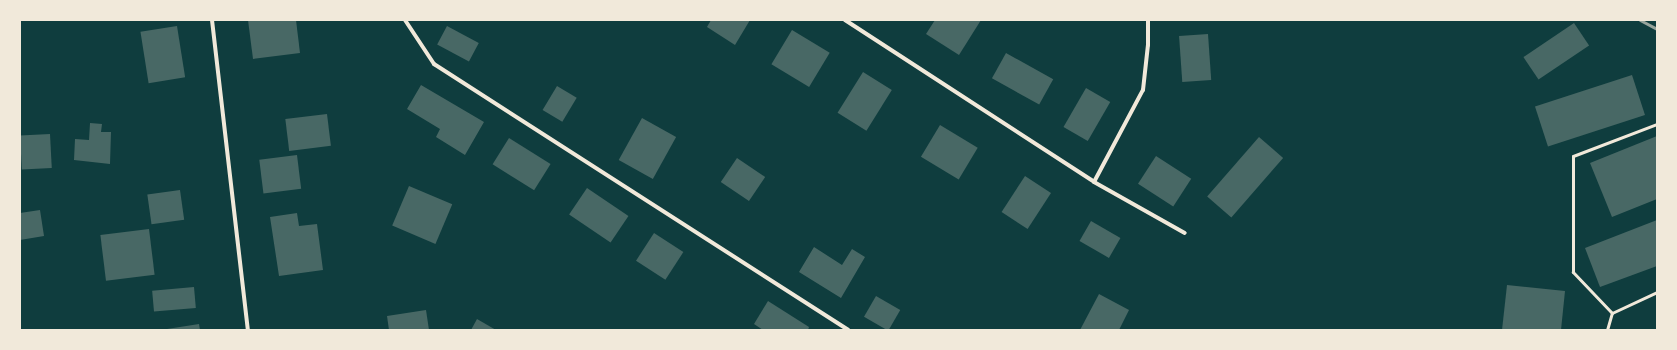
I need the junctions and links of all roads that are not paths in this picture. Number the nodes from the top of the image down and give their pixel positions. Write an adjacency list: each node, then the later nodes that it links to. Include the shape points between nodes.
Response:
1 (212, 20): 10 (street)
2 (405, 20): 11 (street, via 434,64)
3 (844, 20): 6 (street)
4 (1148, 20): 6 (street, via 1143,90)
5 (1657, 124): 9 (lane, via 1573,156 1573,272)
6 (1094, 182): 7 (street)
7 (1186, 234)
8 (1657, 292): 9 (lane)
9 (1612, 313): 12 (lane)
10 (248, 330)
11 (848, 330)
12 (1607, 330)

